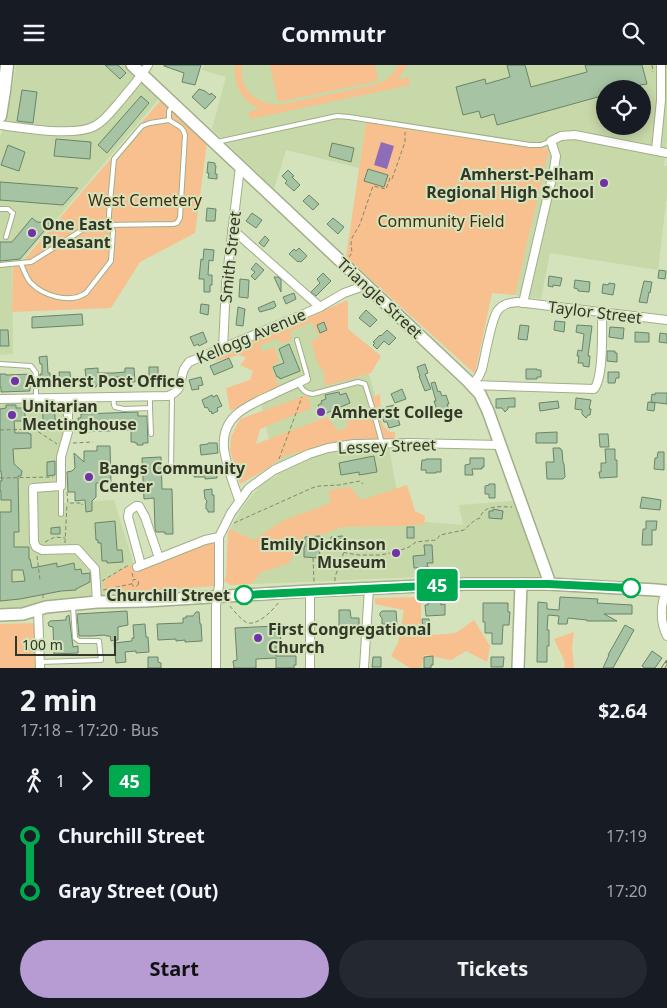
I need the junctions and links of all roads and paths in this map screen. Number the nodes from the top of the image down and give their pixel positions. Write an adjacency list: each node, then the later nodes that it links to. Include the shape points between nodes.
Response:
1 (7, 65): 6 (main road)
2 (132, 65): 4 (main road, Triangle Street)
3 (660, 65): 12 (street, via 661,100)
4 (145, 70): 5 (main road, Triangle Street); 8 (street, via 108,115 87,130 50,131)
5 (174, 104): 7 (lane); 11 (main road, Triangle Street)
6 (0, 116)
7 (168, 120): 16 (lane, via 142,126 114,159 109,213); 16 (lane, via 182,127 185,135 180,218 173,224)
8 (0, 125)
9 (404, 125): 10 (lane, via 530,145); 11 (lane, via 337,116); 19 (path, via 405,142 392,179 386,189 374,185 352,238 352,253)
10 (551, 141): 12 (street, via 575,135); 23 (street, via 556,158)
11 (214, 143): 14 (main road, Triangle Street)
12 (656, 150): 13 (street)
13 (667, 153)
14 (240, 167): 17 (street, Smith Street); 22 (main road, Triangle Street)
15 (0, 209): 18 (lane, via 13,213)
16 (111, 225): 20 (lane, via 87,227); 20 (lane, via 111,261 81,296 50,295 31,282)
17 (232, 229): 24 (street); 28 (street, Smith Street)
18 (6, 237)
19 (346, 259)
20 (22, 264): 21 (lane)
21 (0, 265)
22 (367, 285): 24 (street, Kellogg Avenue, via 344,293); 32 (main road, Triangle Street)
23 (523, 303): 25 (street, Taylor Street); 32 (street, via 508,303 496,313 482,369)
24 (320, 307): 28 (street, Kellogg Avenue)
25 (602, 313): 26 (street, Taylor Street); 32 (street, via 600,369 594,389)
26 (667, 320)
27 (297, 340): 30 (lane, via 308,375)
28 (223, 348): 34 (street, Kellogg Avenue, via 189,362 180,387)
29 (0, 364): 39 (lane, via 31,366 36,373)
30 (306, 379): 31 (street)
31 (298, 382): 33 (lane); 53 (street, via 245,407 229,424 224,446)
32 (472, 385): 45 (main road, Triangle Street, via 488,411)
33 (304, 391): 44 (lane, via 312,394 358,382 365,384); 47 (path)
34 (172, 394): 36 (street); 48 (lane)
35 (113, 397): 36 (street); 37 (street); 40 (lane, via 118,408)
36 (150, 397): 40 (lane)
37 (68, 398): 39 (street); 46 (street, via 68,431)
38 (0, 399): 39 (street)
39 (36, 399)
40 (150, 408): 42 (lane)
41 (0, 430): 46 (path, via 34,429)
42 (151, 434)
43 (92, 442): 46 (path, via 74,443 67,452)
44 (382, 443): 45 (street, Lessey Street); 47 (street, Lessey Street, via 328,448)
45 (500, 445): 73 (main road, Triangle Street)
46 (63, 448): 49 (street)
47 (279, 467): 53 (street, Lessey Street, via 259,479)
48 (171, 470)
49 (61, 477): 50 (path); 52 (street); 54 (path, via 66,477)
50 (0, 478)
51 (363, 484): 58 (path, via 360,481 312,488)
52 (61, 486): 57 (lane); 61 (street, via 33,487 34,542 42,550)
53 (239, 500): 59 (street, Lessey Street)
54 (68, 503): 55 (path); 61 (path)
55 (82, 505)
56 (512, 507): 62 (path, via 486,509 464,530 440,535 436,540 416,542 396,553 359,555)
57 (61, 514)
58 (231, 524)
59 (219, 537): 64 (street); 79 (street)
60 (313, 543): 62 (path, via 323,543)
61 (65, 549): 81 (street, via 77,549 95,569)
62 (344, 552): 76 (path, via 335,577)
63 (36, 556): 69 (path)
64 (159, 558): 66 (street); 66 (street, via 145,517 136,506 129,511 128,517)
65 (313, 558): 74 (path)
66 (136, 566): 70 (path, via 120,570)
67 (422, 568): 68 (path)
68 (422, 577)
69 (40, 580)
70 (102, 581)
71 (131, 584): 77 (path)
72 (521, 584): 73 (main road); 75 (main road); 91 (main road)
73 (548, 584): 78 (main road)
74 (312, 587): 76 (main road); 79 (main road); 89 (street)
75 (369, 588): 76 (main road); 90 (street)
76 (335, 589)
77 (102, 590)
78 (667, 591): 86 (street, via 662,611)
79 (217, 596): 81 (main road); 88 (street)
80 (281, 599): 82 (path, via 269,614 252,623 245,621 230,607)
81 (96, 603): 83 (main road)
82 (230, 603)
83 (73, 604): 84 (main road); 87 (lane, via 75,638 99,641 101,660)
84 (38, 610): 85 (main road); 87 (street)
85 (0, 615)
86 (667, 636)
87 (40, 665)
88 (216, 668)
89 (310, 668)
90 (364, 668)
91 (518, 668)

